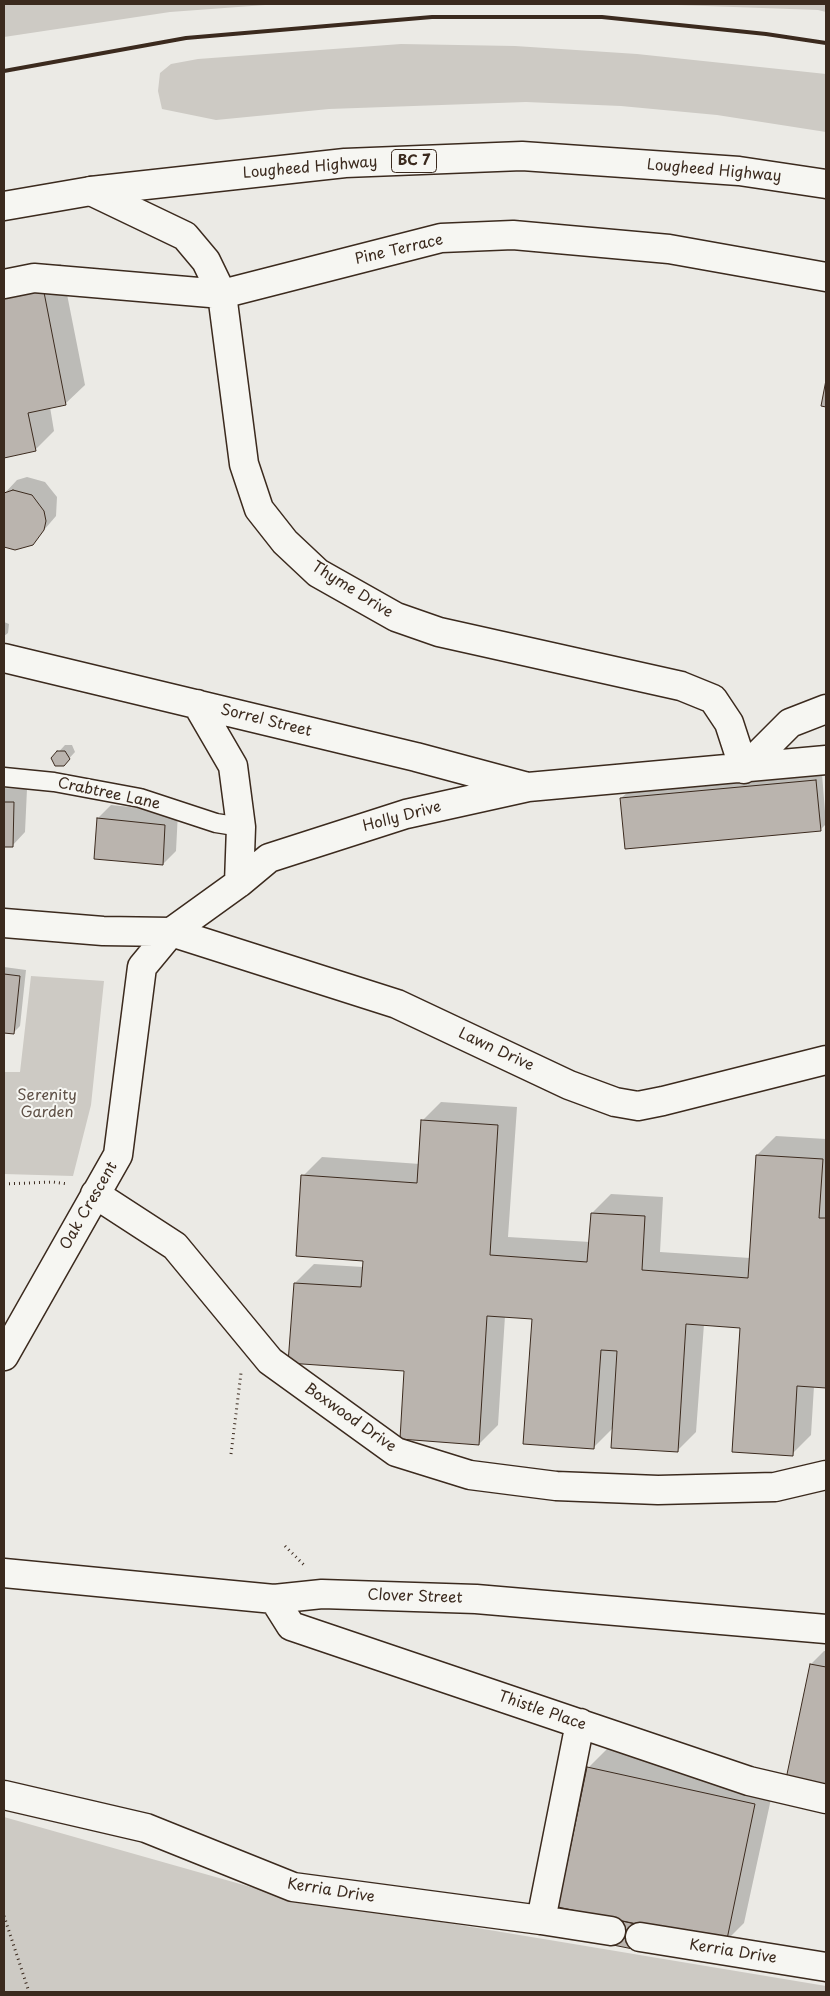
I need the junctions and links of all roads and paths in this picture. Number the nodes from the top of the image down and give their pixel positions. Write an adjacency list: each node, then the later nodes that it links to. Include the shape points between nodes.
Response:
1 (826, 184): 2 (street, Lougheed Highway / BC 7, via 739,171 522,156 345,163)
2 (91, 191): 3 (street, Lougheed Highway / BC 7); 6 (street, Thyme Drive, via 185,236 206,262)
3 (4, 206)
4 (826, 277): 6 (street, Pine Terrace, via 669,249 513,235 441,238)
5 (4, 284): 6 (street, Pine Terrace, via 34,278)
6 (222, 294): 11 (street, Thyme Drive, via 244,464 260,509 285,542 318,573 396,617 439,632 681,686 713,699 729,723)
7 (4, 658): 8 (street, Sorrel Street)
8 (197, 704): 13 (street, Sorrel Street); 14 (street, via 233,766)
9 (826, 709): 11 (street, via 790,723)
10 (826, 760): 11 (street, Holly Drive)
11 (744, 769): 13 (street, Holly Drive)
12 (4, 777): 14 (lane, Crabtree Lane, via 54,782 140,798)
13 (528, 787): 15 (street, Holly Drive, via 406,814 309,844 269,858)
14 (241, 828): 15 (street)
15 (239, 883): 17 (street, Holly Drive)
16 (4, 922): 17 (street, via 103,931)
17 (171, 932): 18 (street, Lawn Drive, via 397,1004 569,1085 615,1102 638,1106); 20 (street, Oak Crescent, via 142,967 118,1155)
18 (826, 1060)
19 (4, 1184): 20 (path, via 72,1184)
20 (95, 1194): 21 (street, Boxwood Drive, via 175,1246); 22 (street, Oak Crescent)
21 (246, 1332): 23 (path); 24 (street, Boxwood Drive, via 270,1361 396,1452 470,1474 556,1486 658,1490 775,1487)
22 (4, 1356)
23 (231, 1454)
24 (826, 1474)
25 (4, 1573): 26 (street, Clover Street)
26 (274, 1598): 27 (street, Clover Street, via 322,1594 476,1599); 28 (street, Thistle Place, via 290,1626)
27 (826, 1629)
28 (580, 1723): 30 (street, Thistle Place, via 749,1780); 32 (street)
29 (4, 1795): 32 (street, Kerria Drive, via 146,1828 293,1887)
30 (826, 1798)
31 (4, 1916): 36 (path)
32 (541, 1920): 33 (street, Kerria Drive)
33 (610, 1931)
34 (640, 1937): 35 (street, Kerria Drive)
35 (826, 1967)
36 (29, 1992)

